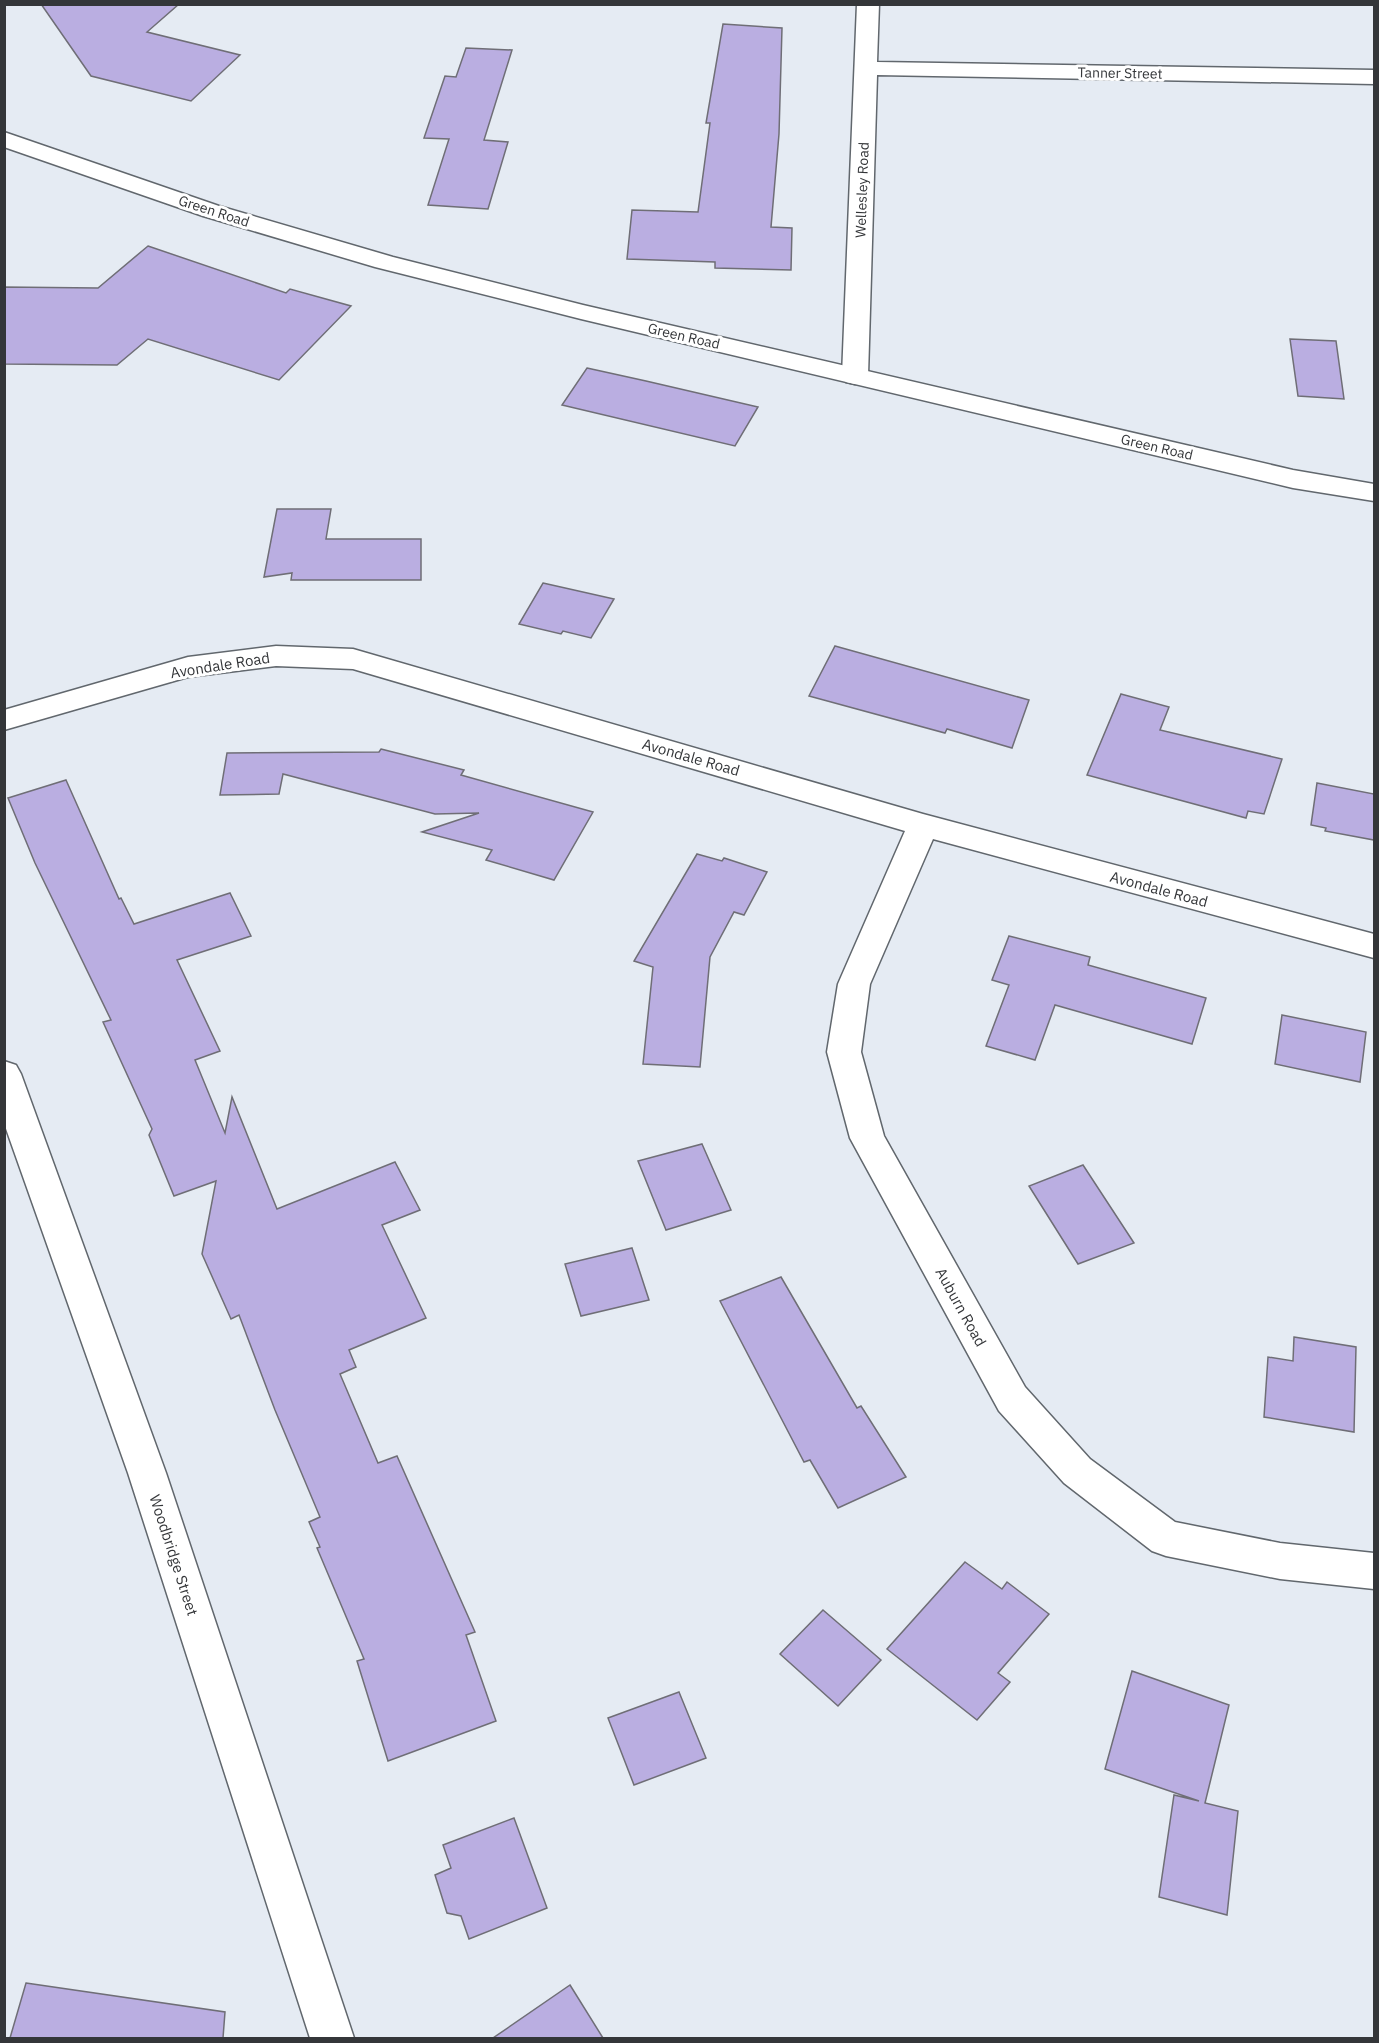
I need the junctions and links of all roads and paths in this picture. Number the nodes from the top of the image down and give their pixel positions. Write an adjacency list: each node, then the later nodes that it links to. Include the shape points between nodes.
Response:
1 (868, 4): 2 (street, Wellesley Road)
2 (866, 68): 3 (street, Tanner Street); 5 (street, Wellesley Road)
3 (1374, 77)
4 (4, 139): 5 (street, Green Road, via 211,211 384,262)
5 (855, 376): 6 (street, Green Road, via 1293,478)
6 (1374, 493)
7 (4, 720): 8 (street, Avondale Road, via 188,667 276,656 353,659)
8 (922, 825): 9 (street, Avondale Road); 11 (street, Auburn Road, via 854,984 844,1052 867,1138 1012,1399 1077,1471 1166,1538 1280,1561)
9 (1374, 946)
10 (4, 1074): 12 (street, Woodbridge Street, via 147,1473)
11 (1374, 1571)
12 (332, 2038)

